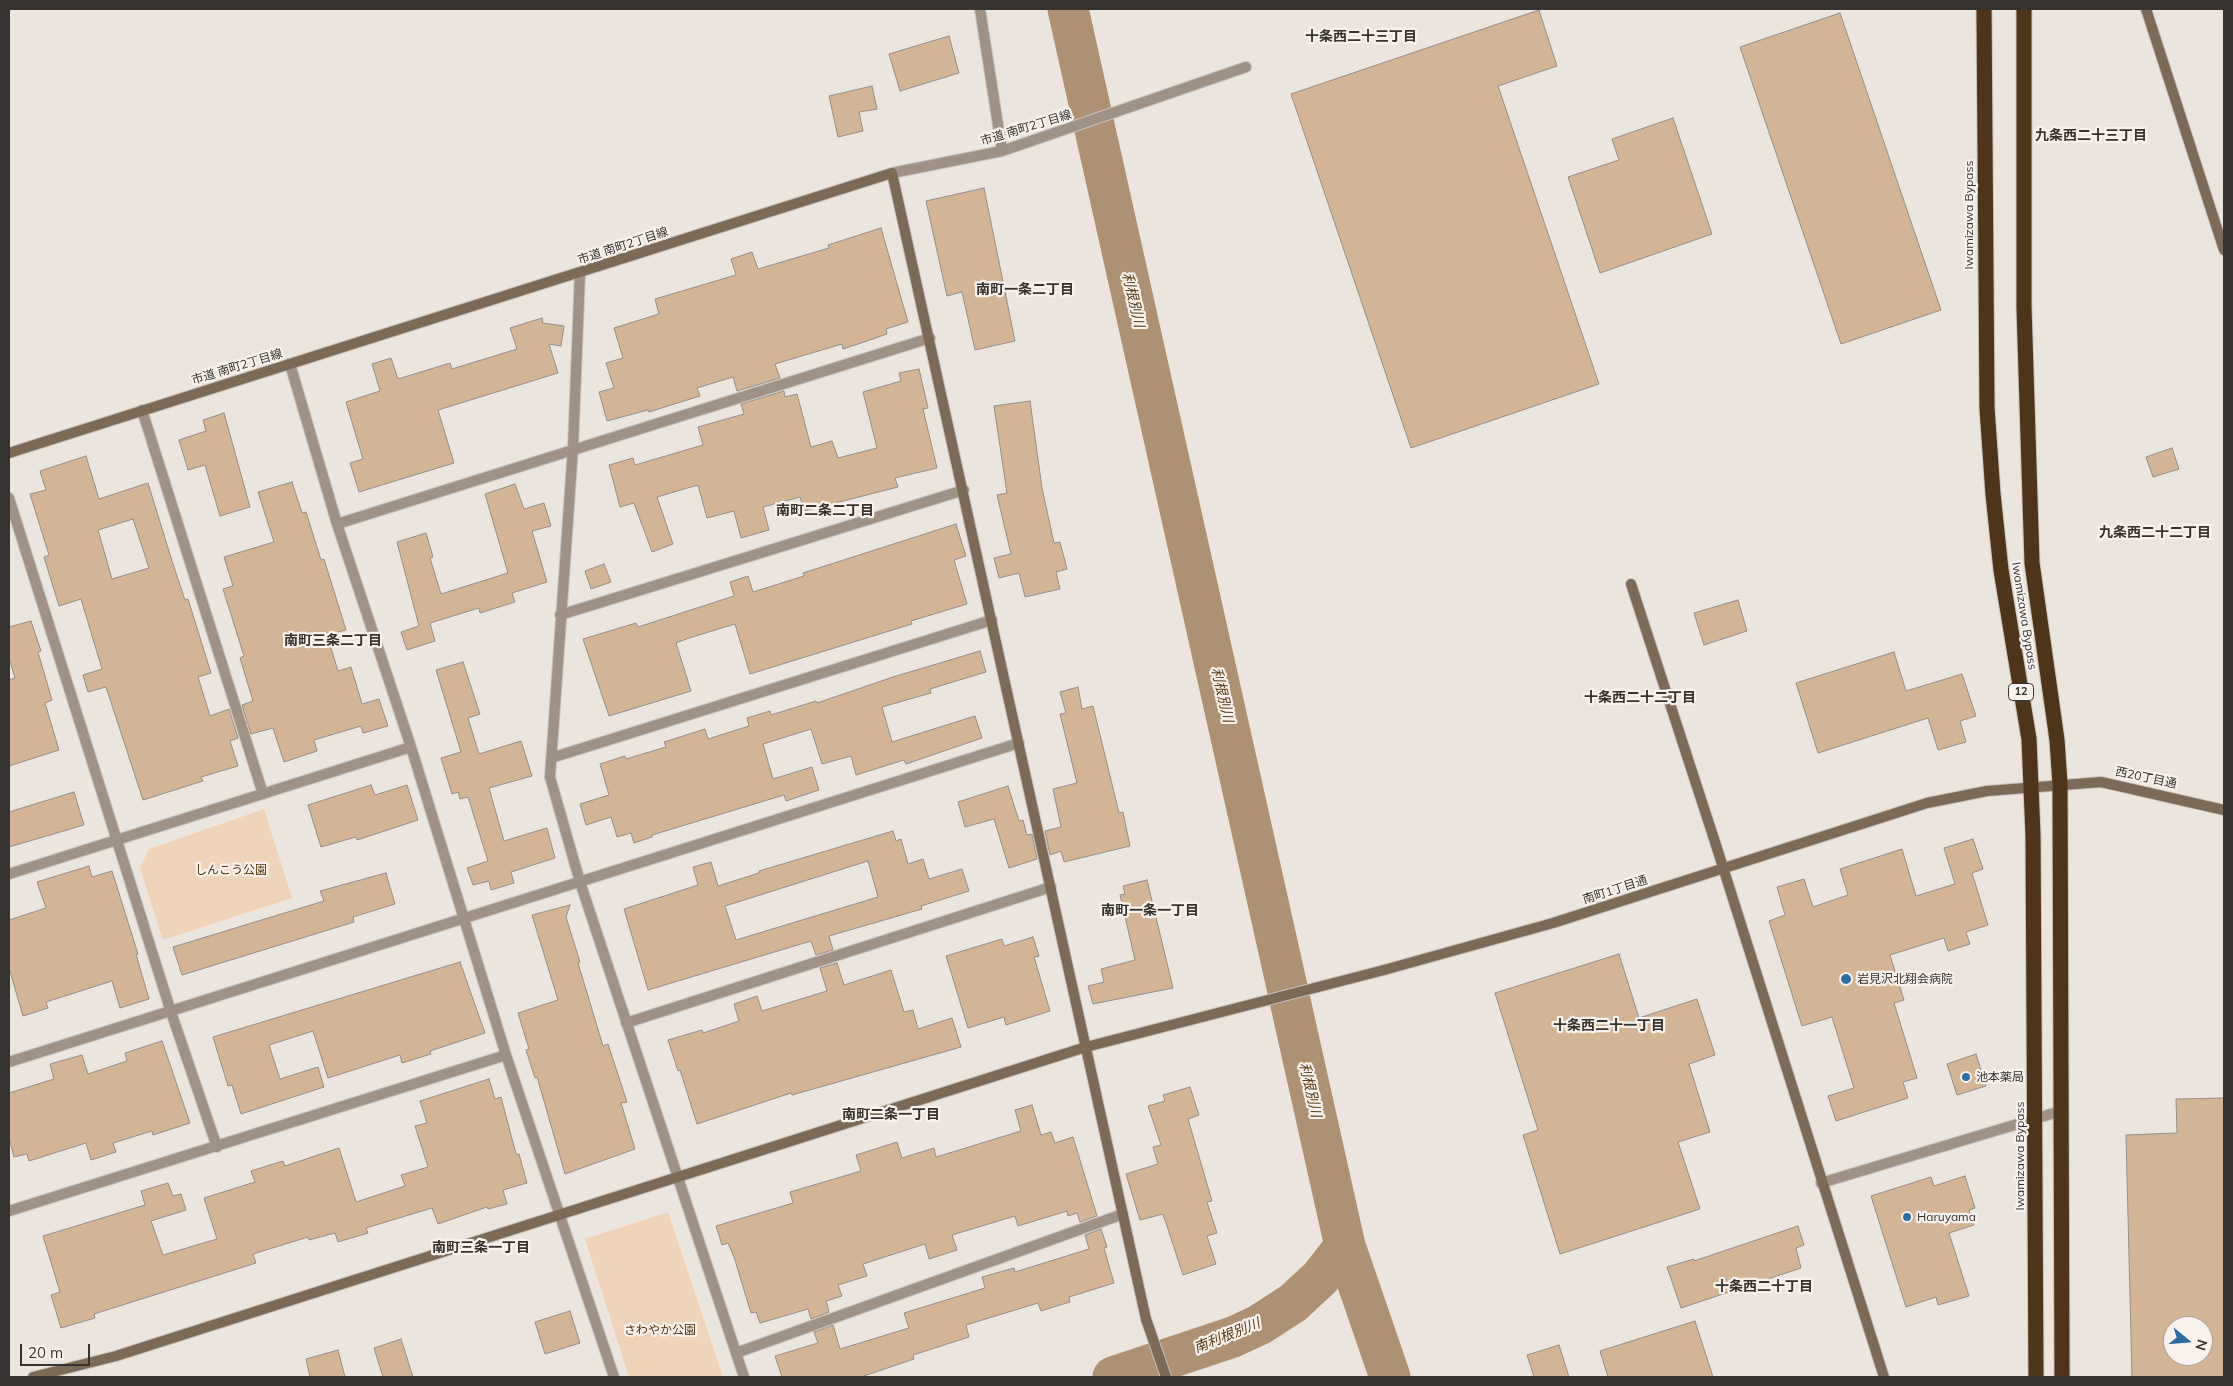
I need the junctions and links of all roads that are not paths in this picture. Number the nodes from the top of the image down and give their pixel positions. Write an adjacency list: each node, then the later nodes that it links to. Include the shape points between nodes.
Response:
1 (980, 9): 6 (street)
2 (1984, 9): 25 (highway, Iwamizawa Bypass / 12, via 1987,408 2000,561 2029,739)
3 (2024, 9): 24 (highway, Iwamizawa Bypass / 12, via 2024,326 2031,553 2058,740)
4 (2146, 9): 8 (street)
5 (1246, 67): 6 (street, 市道 南町2丁目線)
6 (1002, 151): 7 (street, 市道 南町2丁目線)
7 (892, 173): 9 (street, 市道 南町2丁目線); 10 (street)
8 (2224, 250)
9 (580, 273): 11 (street, 市道 南町2丁目線); 13 (street)
10 (930, 338): 13 (street); 15 (street)
11 (290, 364): 12 (street, 市道 南町2丁目線); 17 (street)
12 (142, 410): 14 (street, 市道 南町2丁目線); 26 (street)
13 (573, 448): 17 (street); 19 (street)
14 (9, 454)
15 (964, 490): 19 (street); 20 (street)
16 (9, 498): 28 (street)
17 (337, 524): 22 (street)
18 (1631, 584): 29 (street)
19 (560, 615): 23 (street)
20 (992, 620): 21 (street); 23 (street)
21 (1019, 743): 31 (street); 32 (street)
22 (411, 747): 26 (street); 33 (street)
23 (551, 758): 31 (street, via 550,777)
24 (2060, 784): 25 (street, 西20丁目通); 27 (street, 西20丁目通, via 2101,782 2121,785); 39 (highway, Iwamizawa Bypass / 12)
25 (2031, 787): 29 (street, 南町1丁目通, via 1987,791 1927,803); 40 (highway, Iwamizawa Bypass / 12)
26 (263, 794): 28 (street)
27 (2224, 810)
28 (117, 840): 30 (street); 34 (street)
29 (1724, 868): 36 (street, 南町1丁目通, via 1554,923); 43 (street)
30 (9, 874)
31 (580, 882): 33 (street); 35 (street)
32 (1051, 887): 35 (street); 36 (street)
33 (464, 919): 34 (street); 37 (street)
34 (171, 1012): 38 (street); 41 (street)
35 (626, 1023): 42 (street)
36 (1086, 1047): 42 (street, 南町1丁目通); 45 (street)
37 (506, 1054): 41 (street); 46 (street)
38 (9, 1062)
39 (2061, 1111): 40 (street); 54 (highway, Iwamizawa Bypass / 12)
40 (2036, 1117): 43 (street); 53 (highway, Iwamizawa Bypass / 12)
41 (217, 1147): 44 (street)
42 (677, 1177): 46 (street, 南町1丁目通); 47 (street)
43 (1821, 1183): 52 (street)
44 (9, 1211)
45 (1123, 1214): 47 (street); 51 (street, via 1146,1319)
46 (558, 1216): 48 (street, 南町1丁目通, via 116,1356); 49 (street)
47 (736, 1353): 50 (street)
48 (33, 1377)
49 (614, 1377)
50 (744, 1377)
51 (1166, 1377)
52 (1884, 1377)
53 (2036, 1377)
54 (2062, 1377)

